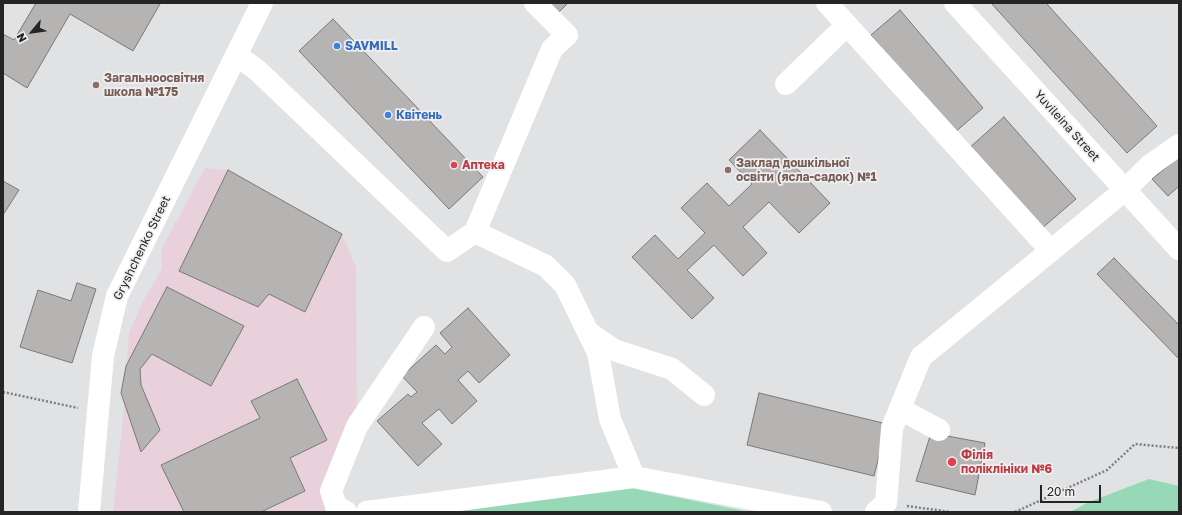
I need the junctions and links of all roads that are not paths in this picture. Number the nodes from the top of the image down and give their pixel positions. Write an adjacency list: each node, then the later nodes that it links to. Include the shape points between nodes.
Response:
1 (262, 3): 6 (street, Gryshchenko Street)
2 (535, 3): 10 (street, via 567,35 552,49)
3 (827, 3): 5 (street)
4 (955, 3): 9 (street, Yuvileina Street)
5 (847, 25): 7 (street); 12 (street)
6 (236, 55): 10 (street, via 257,70 447,251); 20 (street, Gryshchenko Street, via 117,296 103,356)
7 (786, 84)
8 (1179, 145): 9 (street, via 1149,166)
9 (1125, 190): 11 (street, Yuvileina Street); 12 (street)
10 (475, 232): 14 (street, via 546,266 565,285)
11 (1179, 248)
12 (1051, 251): 16 (street, via 921,357)
13 (424, 327): 21 (street, via 357,426 331,491 336,506)
14 (588, 332): 15 (street, via 614,350 672,369); 18 (street, via 598,353 610,419)
15 (704, 395)
16 (900, 409): 17 (street); 19 (street, via 892,428)
17 (939, 430)
18 (634, 477): 22 (street); 23 (street)
19 (881, 508)
20 (89, 512)
21 (346, 512)
22 (367, 512)
23 (821, 512)

